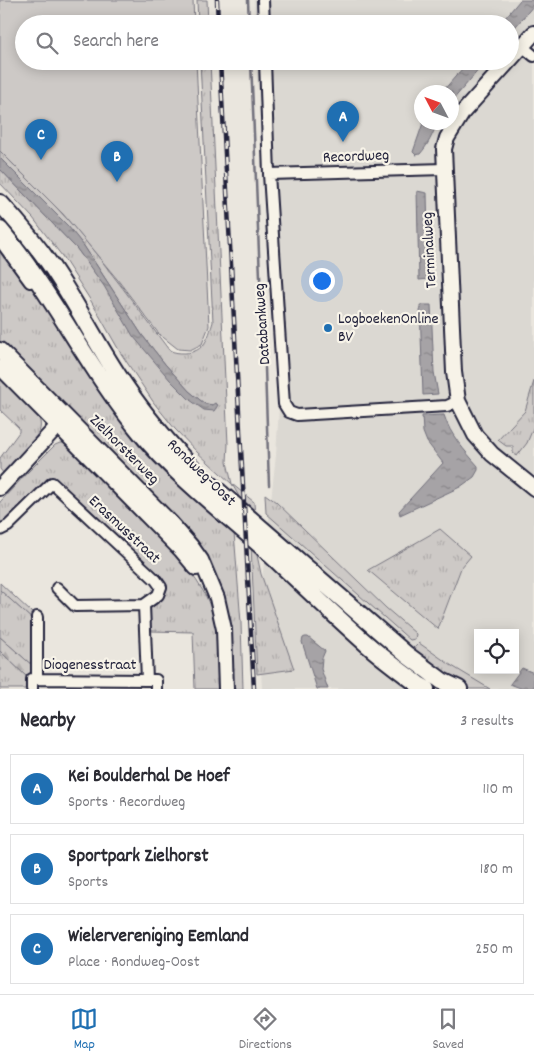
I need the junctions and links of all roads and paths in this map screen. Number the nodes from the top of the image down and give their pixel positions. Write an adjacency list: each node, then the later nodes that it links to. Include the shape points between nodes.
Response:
1 (263, 0): 2 (street)
2 (264, 15)
3 (534, 33): 4 (street, Terminalweg)
4 (522, 46): 5 (street, Terminalweg); 6 (street)
5 (519, 50)
6 (534, 56)
7 (265, 70): 10 (street, Databankweg)
8 (501, 70): 9 (street, Terminalweg, via 454,125 444,149)
9 (444, 169): 10 (street, Recordweg); 17 (street, Terminalweg)
10 (269, 174): 17 (street, Databankweg, via 284,404 289,412 297,415 447,406)
11 (0, 203): 30 (main road, Rondweg-Oost, via 48,262 124,386 166,441 196,472 406,655)
12 (0, 230): 14 (main road, Rondweg-Oost)
13 (0, 240): 14 (street, via 30,282)
14 (48, 295): 29 (main road, Rondweg-Oost, via 109,392 161,456 369,646)
15 (0, 350): 18 (street, Zielhorsterweg)
16 (0, 367): 18 (street, Zielhorsterweg)
17 (458, 401): 20 (street, Terminalweg, via 475,435 492,454)
18 (62, 421): 19 (street); 28 (street, Zielhorsterweg, via 180,533 200,560 217,598 224,629)
19 (0, 488)
20 (534, 488)
21 (0, 530): 23 (street, Erasmusstraat, via 52,483 156,580 161,587 158,595)
22 (57, 588): 23 (street, via 75,606)
23 (144, 605): 25 (street)
24 (37, 617): 26 (street)
25 (148, 680): 26 (street, Diogenesstraat); 27 (street, via 156,680)
26 (34, 683)
27 (156, 689)
28 (226, 689)
29 (426, 689)
30 (459, 689)

